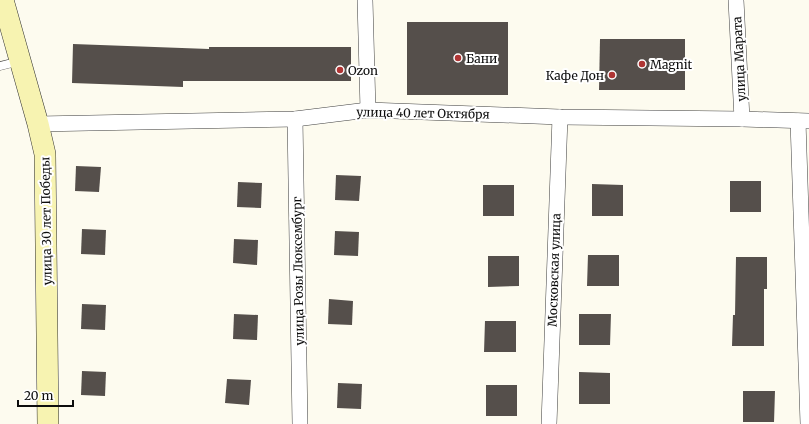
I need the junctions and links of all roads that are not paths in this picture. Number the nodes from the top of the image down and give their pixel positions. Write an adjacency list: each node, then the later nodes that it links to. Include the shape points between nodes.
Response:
1 (3, 0): 4 (main road, улица 30 лет Победы)
2 (365, 0): 6 (street)
3 (736, 0): 9 (street, улица Марата)
4 (20, 61): 5 (lane); 11 (main road, улица 30 лет Победы)
5 (0, 66)
6 (368, 110): 7 (street, улица 40 лет Октября); 8 (street, улица 40 лет Октября)
7 (560, 117): 9 (street, улица 40 лет Октября); 14 (street, Московская улица)
8 (295, 119): 11 (street, улица 40 лет Октября); 13 (street, улица Розы Люксембург)
9 (742, 119): 10 (street, улица 40 лет Октября)
10 (803, 121): 15 (street)
11 (38, 124): 12 (main road, улица 30 лет Победы, via 45,154)
12 (48, 424)
13 (300, 424)
14 (549, 424)
15 (808, 424)

